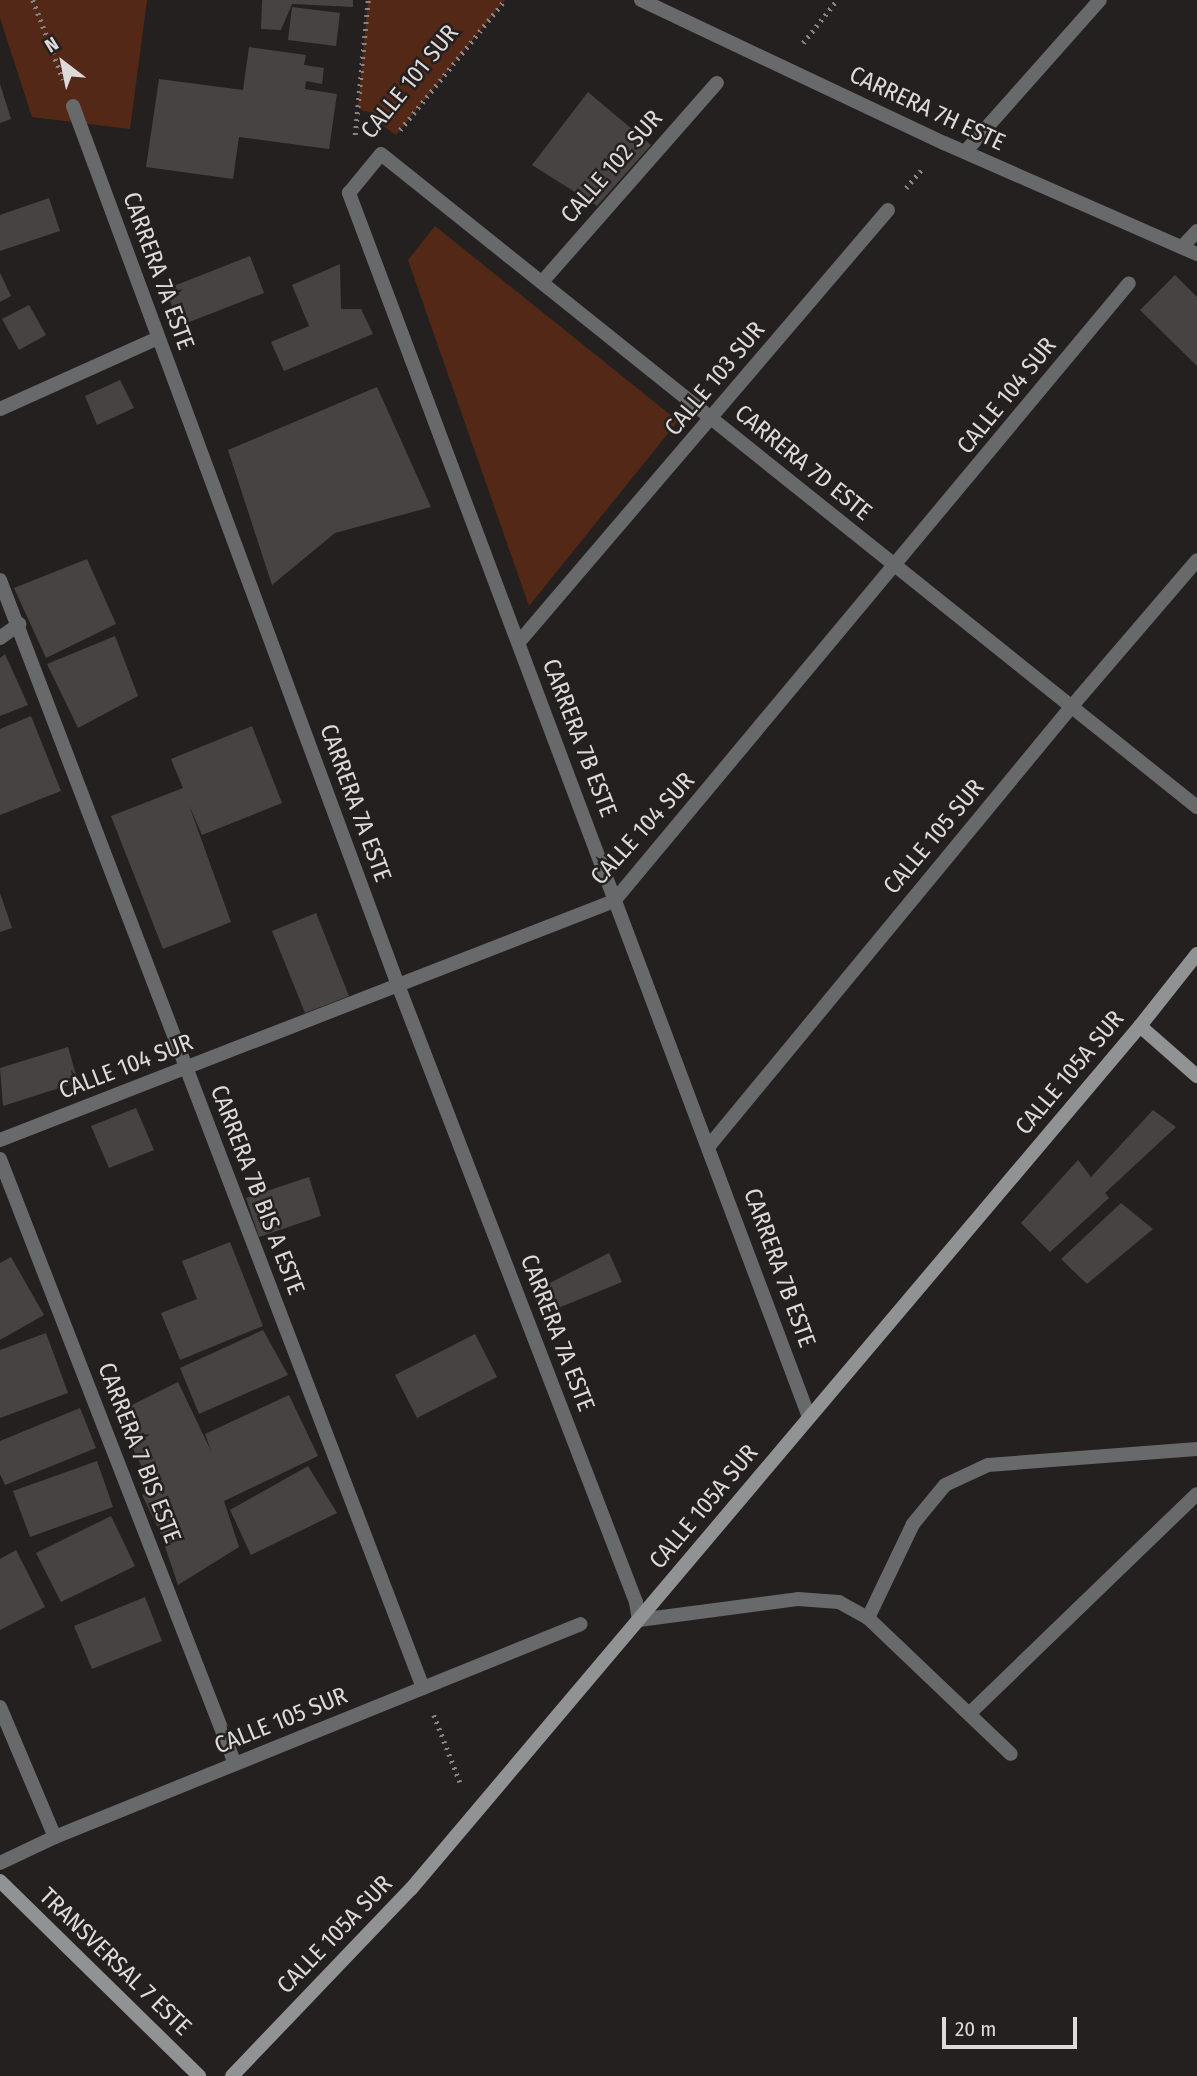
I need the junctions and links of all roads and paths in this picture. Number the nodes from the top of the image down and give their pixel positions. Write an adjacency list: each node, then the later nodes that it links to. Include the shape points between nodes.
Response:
1 (33, 0): 9 (path)
2 (368, 0): 13 (path)
3 (505, 0): 12 (path, CALLE 101 SUR)
4 (641, 0): 7 (street, CARRERA 7H ESTE)
5 (837, 0): 7 (path)
6 (1100, 0): 11 (street)
7 (783, 68): 10 (street, CARRERA 7H ESTE)
8 (717, 83): 18 (street, CALLE 102 SUR)
9 (73, 106): 20 (street, CARRERA 7A ESTE)
10 (944, 143): 11 (street, CARRERA 7H ESTE); 14 (path)
11 (965, 152): 16 (street, CARRERA 7H ESTE)
12 (381, 154): 13 (street, CALLE 101 SUR); 18 (street, CARRERA 7D ESTE)
13 (349, 193): 28 (street, CARRERA 7B ESTE)
14 (888, 210): 22 (street, CALLE 103 SUR)
15 (1197, 231): 16 (street)
16 (1182, 247): 17 (street, CARRERA 7H ESTE)
17 (1197, 254)
18 (542, 282): 22 (street, CARRERA 7D ESTE)
19 (1129, 283): 24 (street, CALLE 104 SUR)
20 (158, 338): 21 (street); 33 (street, CARRERA 7A ESTE)
21 (0, 408)
22 (712, 418): 24 (street, CARRERA 7D ESTE); 28 (street, CALLE 103 SUR)
23 (1197, 560): 29 (street, CALLE 105 SUR)
24 (896, 566): 29 (street, CARRERA 7D ESTE); 31 (street, CALLE 104 SUR)
25 (0, 580): 26 (street, CARRERA 7B BIS A ESTE)
26 (19, 624): 27 (street); 35 (street, CARRERA 7B BIS A ESTE)
27 (0, 638)
28 (519, 642): 31 (street, CARRERA 7B ESTE)
29 (1072, 706): 30 (street, CARRERA 7D ESTE); 38 (street, CALLE 105 SUR)
30 (1197, 807)
31 (614, 901): 33 (street, CALLE 104 SUR); 38 (street, CARRERA 7B ESTE)
32 (1197, 954): 34 (street, CALLE 105A SUR)
33 (398, 985): 35 (street, CALLE 104 SUR); 44 (street, CARRERA 7A ESTE, via 636,1602)
34 (1140, 1026): 36 (street); 40 (street, CALLE 105A SUR)
35 (186, 1067): 37 (street, CALLE 104 SUR); 46 (street, CARRERA 7B BIS A ESTE)
36 (1197, 1076)
37 (0, 1140)
38 (709, 1146): 40 (street, CARRERA 7B ESTE)
39 (0, 1159): 50 (street, CARRERA 7 BIS ESTE)
40 (809, 1417): 44 (street, CALLE 105A SUR)
41 (1197, 1449): 43 (street, via 988,1465 945,1485 913,1524)
42 (1197, 1494): 48 (street)
43 (868, 1618): 44 (street, via 839,1602 799,1600); 48 (street)
44 (639, 1620): 51 (street, CALLE 105A SUR)
45 (581, 1624): 46 (street, CALLE 105 SUR)
46 (423, 1688): 50 (street, CALLE 105 SUR); 51 (path)
47 (0, 1707): 52 (street)
48 (970, 1713): 49 (street)
49 (1011, 1754)
50 (235, 1764): 52 (street, CALLE 105 SUR)
51 (474, 1816): 56 (street, CALLE 105A SUR, via 411,1889)
52 (55, 1837): 53 (street, CALLE 105 SUR)
53 (0, 1863)
54 (0, 1881): 55 (street, TRANSVERSAL 7 ESTE)
55 (199, 2076)
56 (232, 2076)

